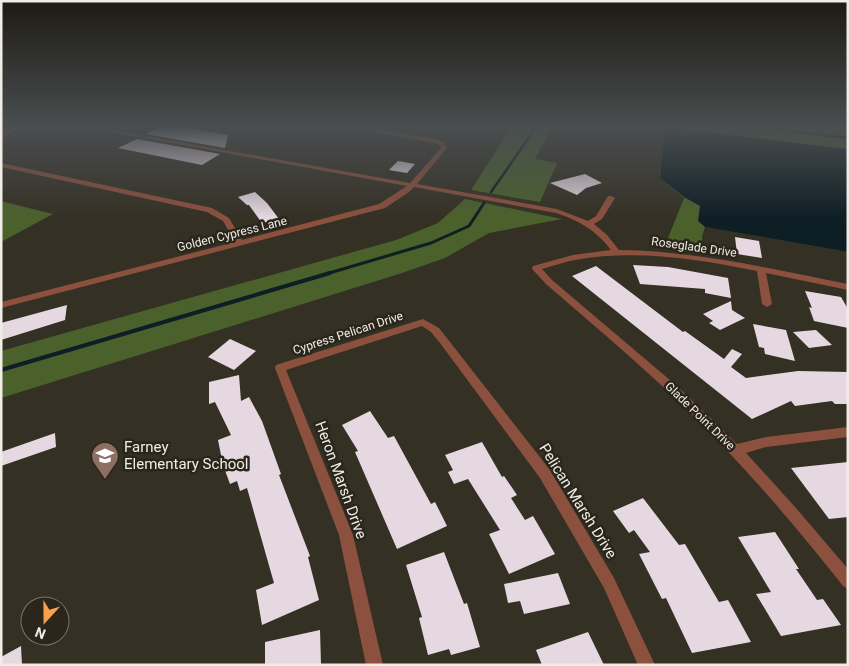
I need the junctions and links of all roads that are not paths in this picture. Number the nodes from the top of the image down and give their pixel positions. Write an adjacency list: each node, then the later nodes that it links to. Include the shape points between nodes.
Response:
1 (256, 157): 4 (street)
2 (437, 157): 4 (street, Golden Cypress Lane)
3 (1, 165): 7 (street, via 209,210 226,220)
4 (414, 185): 6 (street, via 557,211); 7 (street, Golden Cypress Lane, via 400,197 371,209)
5 (611, 198): 6 (street, via 599,217)
6 (589, 224): 8 (street, via 603,234)
7 (240, 244): 12 (street, Golden Cypress Lane)
8 (616, 252): 9 (street, Roseglade Drive, via 574,257); 10 (street, Roseglade Drive, via 692,257)
9 (536, 268): 17 (street, Glade Point Drive, via 691,406)
10 (761, 271): 11 (street, Roseglade Drive); 13 (street)
11 (848, 287)
12 (1, 304)
13 (767, 304)
14 (423, 322): 15 (street, Cypress Pelican Drive); 20 (street, Pelican Marsh Drive, via 444,341 545,474 609,583)
15 (280, 368): 19 (street, Heron Marsh Drive, via 346,535)
16 (848, 432): 17 (street, via 766,442)
17 (735, 450): 18 (street, Glade Point Drive, via 814,537)
18 (848, 580)
19 (375, 665)
20 (647, 665)

